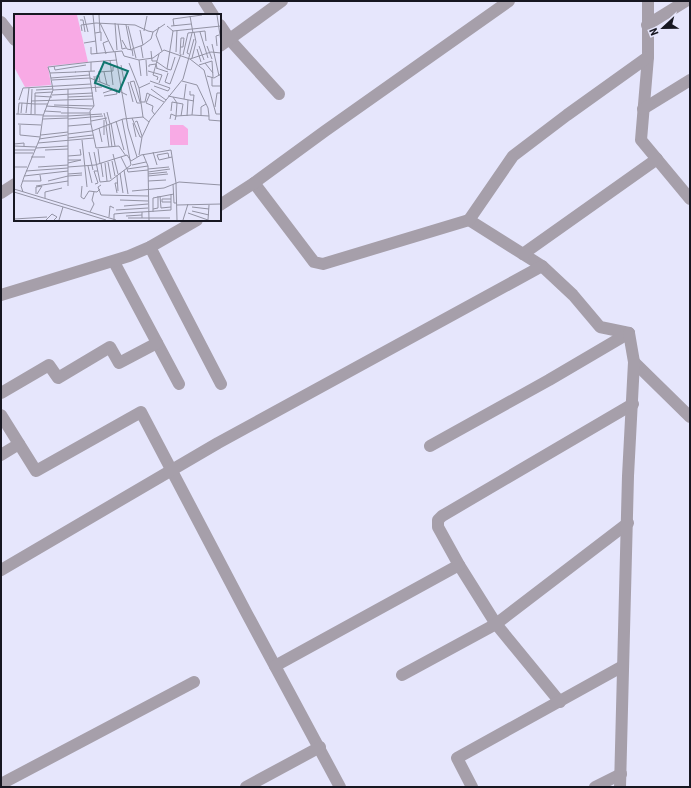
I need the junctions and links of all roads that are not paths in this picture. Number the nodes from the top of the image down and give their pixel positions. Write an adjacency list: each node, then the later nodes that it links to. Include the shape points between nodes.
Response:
1 (204, 1): 6 (street)
2 (282, 1): 11 (street)
3 (509, 1): 17 (street)
4 (648, 1): 8 (street)
5 (686, 1): 8 (street)
6 (212, 14)
7 (1, 22): 10 (street)
8 (647, 25): 12 (street)
9 (221, 29): 11 (street)
10 (14, 39)
11 (225, 43): 14 (street)
12 (648, 57): 15 (street); 22 (street, via 513,156)
13 (690, 80): 15 (street)
14 (278, 94)
15 (643, 109): 16 (street, via 641,140)
16 (657, 159): 20 (street); 25 (street)
17 (254, 184): 21 (street); 22 (street, via 308,256 314,262 323,264)
18 (14, 185): 19 (street)
19 (1, 193)
20 (690, 199)
21 (221, 204)
22 (469, 220): 25 (street)
23 (195, 221): 24 (street)
24 (150, 247): 26 (street); 33 (street)
25 (523, 254): 27 (street)
26 (114, 262): 28 (street); 30 (street)
27 (542, 266): 29 (street, via 573,295 600,327); 41 (street)
28 (1, 295)
29 (629, 333): 31 (street); 39 (street)
30 (157, 343): 32 (street); 34 (street, via 119,363 110,347 58,378 49,365)
31 (634, 362): 35 (street); 37 (street)
32 (179, 384)
33 (221, 384)
34 (1, 393)
35 (633, 404): 42 (street); 43 (street, via 442,516 438,520 438,527)
36 (1, 415): 38 (street)
37 (690, 417)
38 (19, 444): 40 (street); 41 (street, via 36,471 141,412)
39 (430, 446)
40 (1, 455)
41 (172, 470): 44 (street); 46 (street)
42 (628, 523): 45 (street); 47 (street)
43 (459, 565): 45 (street); 46 (street)
44 (1, 570)
45 (496, 624): 48 (street); 50 (street)
46 (275, 666): 51 (street)
47 (624, 666): 50 (street); 52 (street)
48 (402, 675)
49 (194, 682): 53 (street)
50 (560, 702): 56 (street, via 457,758)
51 (320, 747): 54 (street); 55 (street)
52 (620, 774): 57 (street); 58 (street)
53 (1, 784)
54 (246, 787)
55 (340, 787)
56 (472, 787)
57 (595, 787)
58 (620, 787)

